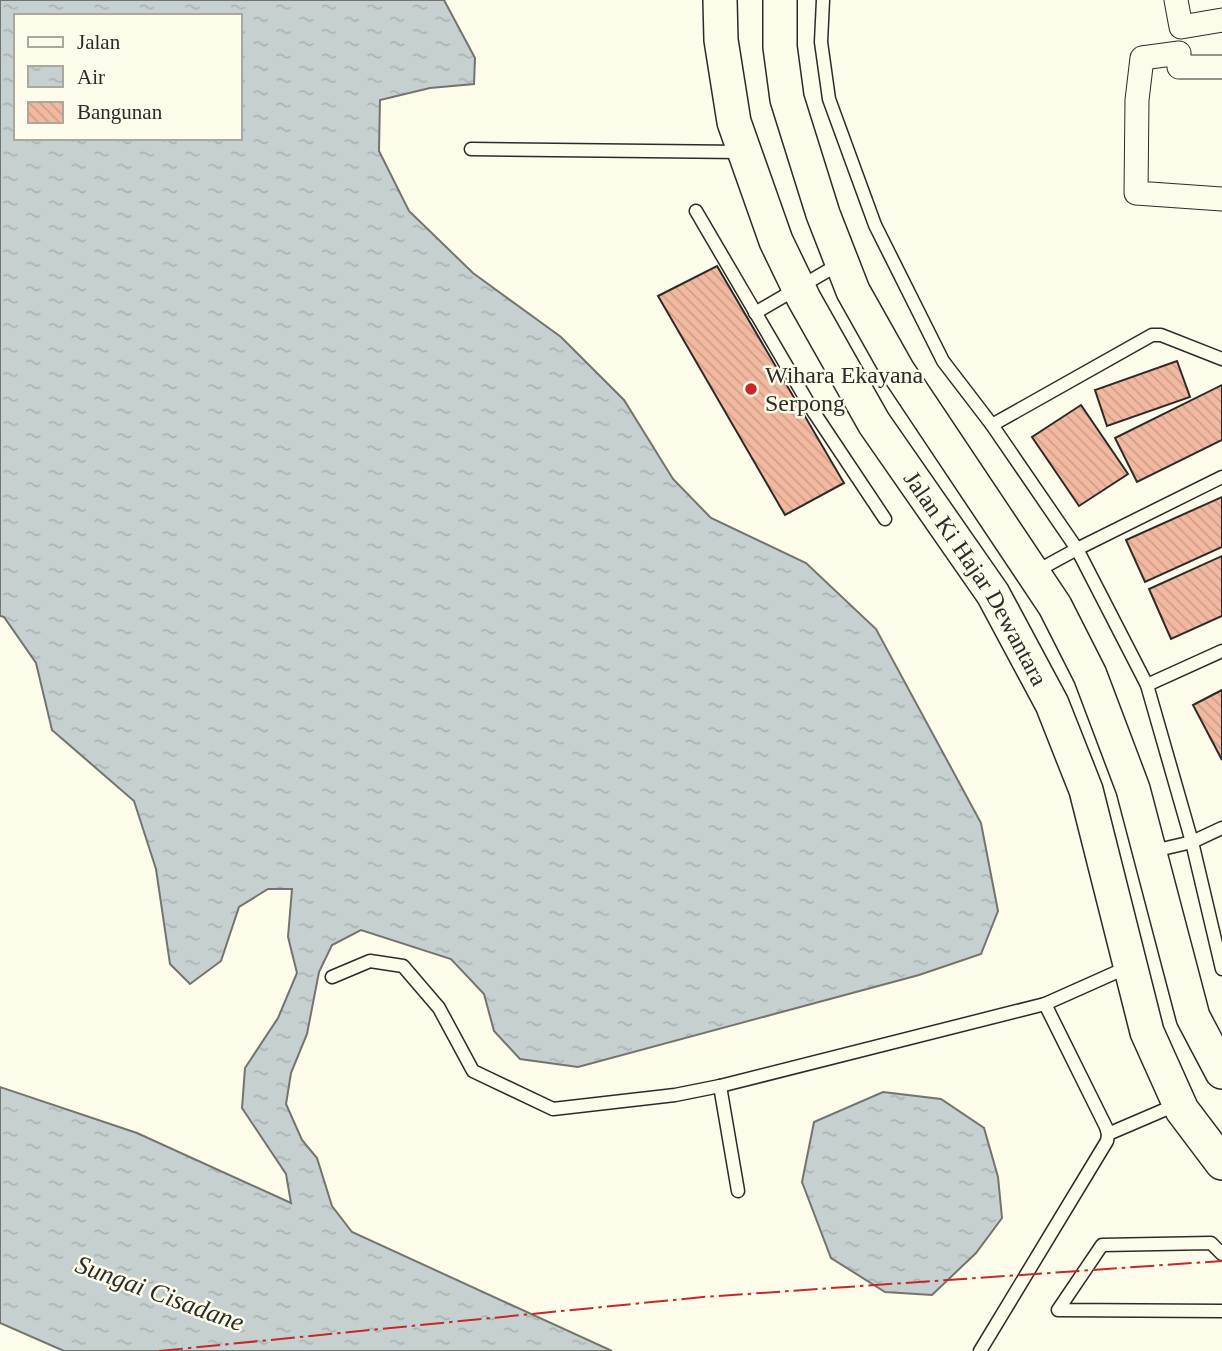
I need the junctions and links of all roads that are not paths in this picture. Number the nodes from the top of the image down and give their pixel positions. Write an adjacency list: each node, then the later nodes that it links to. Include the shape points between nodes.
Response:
1 (720, 0): 10 (street, Jalan Ki Hajar Dewantara, via 721,40 734,122)
2 (780, 0): 13 (street, Jalan Ki Hajar Dewantara, via 787,99)
3 (823, 0): 17 (lane, via 821,41 829,99 875,225 943,361)
4 (1176, 0): 6 (street)
5 (1222, 20): 6 (street)
6 (1181, 27): 7 (street)
7 (1179, 52): 8 (street, via 1180,67); 11 (street, via 1142,58 1136,193)
8 (1222, 67)
9 (471, 149): 10 (lane)
10 (746, 152): 14 (street, Jalan Ki Hajar Dewantara, via 776,241)
11 (1222, 199)
12 (696, 211): 15 (lane)
13 (842, 263): 14 (lane); 21 (street, Jalan Ki Hajar Dewantara, via 898,371)
14 (799, 287): 15 (lane); 27 (street, Jalan Ki Hajar Dewantara, via 874,423 993,594 1052,704 1086,790)
15 (755, 313): 19 (lane)
16 (1222, 359): 17 (lane, via 1152,335)
17 (992, 425): 20 (lane)
18 (1222, 477): 20 (lane)
19 (885, 519)
20 (1077, 549): 21 (lane); 23 (lane)
21 (1033, 573): 26 (street, Jalan Ki Hajar Dewantara, via 1090,675 1133,789)
22 (1222, 650): 23 (lane)
23 (1147, 685): 25 (lane)
24 (1222, 828): 25 (lane)
25 (1192, 842): 26 (lane); 28 (lane)
26 (1149, 852): 31 (street, Jalan Ki Hajar Dewantara, via 1193,1017)
27 (1129, 967): 30 (lane); 33 (street, Jalan Ki Hajar Dewantara, via 1147,1032)
28 (1222, 969)
29 (332, 977): 32 (lane, via 370,961 403,966 439,1008 473,1071 553,1109)
30 (1045, 1004): 32 (lane); 34 (lane)
31 (1222, 1072)
32 (720, 1086): 36 (lane)
33 (1180, 1103): 34 (lane); 35 (street, Jalan Ki Hajar Dewantara)
34 (1108, 1134): 39 (lane)
35 (1222, 1163)
36 (738, 1191)
37 (1222, 1254): 38 (lane, via 1211,1243 1102,1245 1058,1310)
38 (1222, 1311)
39 (979, 1351)

